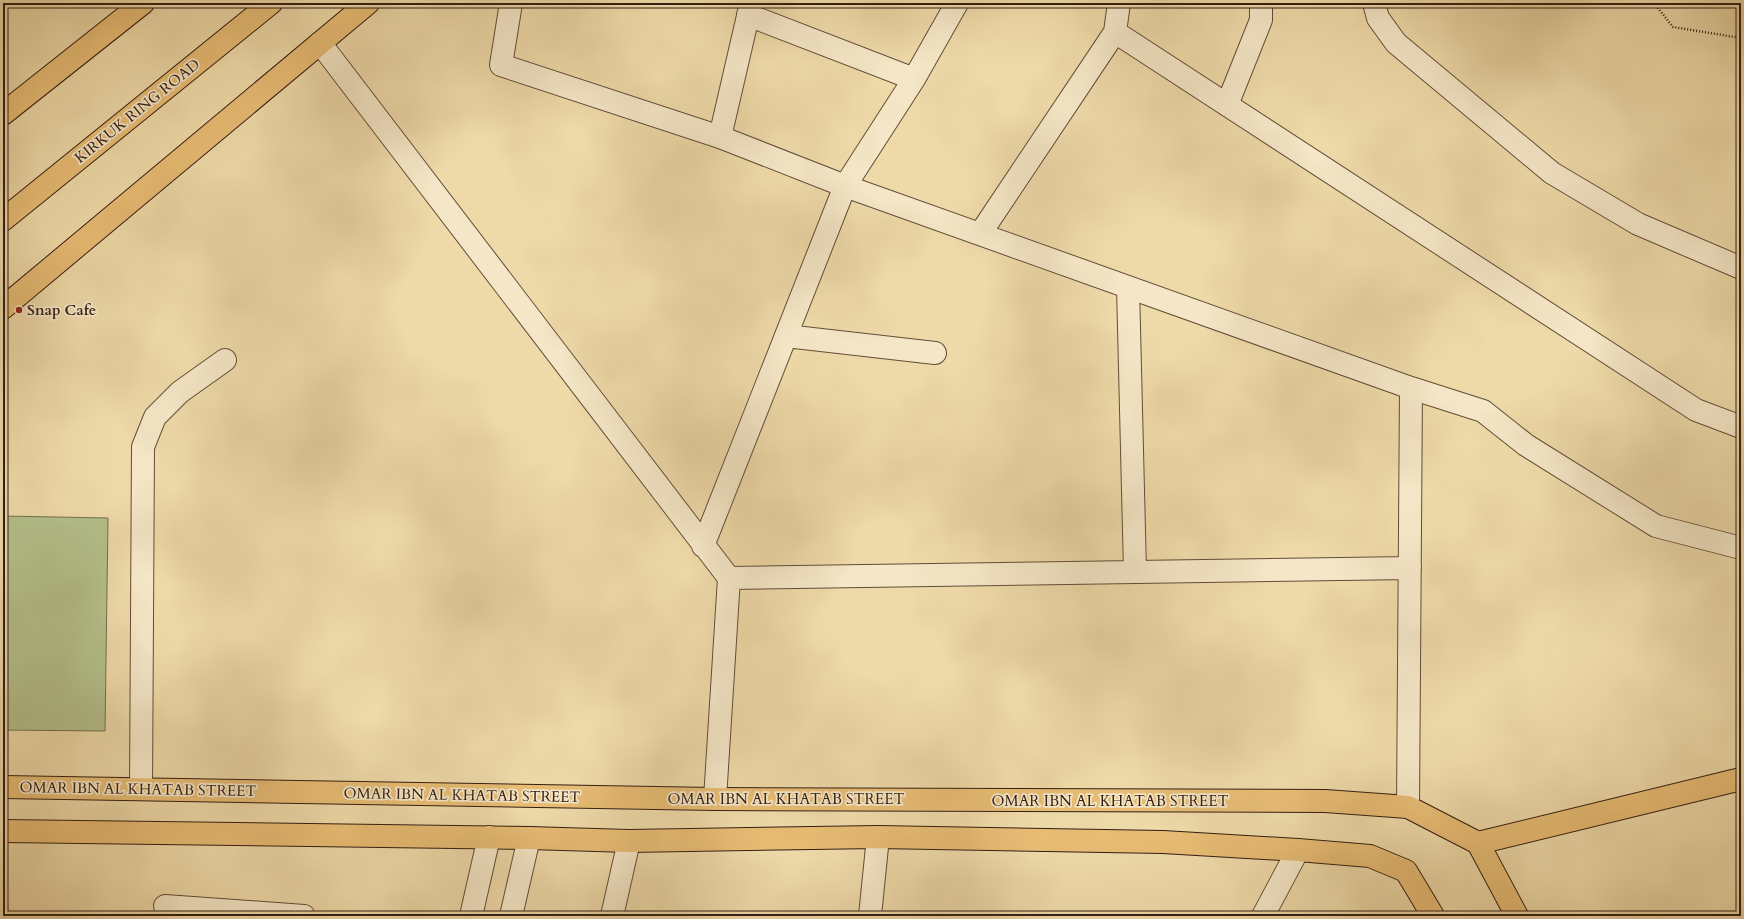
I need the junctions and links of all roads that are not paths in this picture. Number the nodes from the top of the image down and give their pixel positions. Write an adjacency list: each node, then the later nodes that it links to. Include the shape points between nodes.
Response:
1 (143, 3): 14 (main road)
2 (271, 3): 17 (main road, KIRKUK RING ROAD)
3 (368, 3): 11 (main road)
4 (511, 3): 15 (street, via 501,65)
5 (957, 3): 12 (street)
6 (1119, 3): 10 (street)
7 (1262, 3): 13 (street, via 1261,20)
8 (1374, 3): 19 (street, via 1378,18 1396,42 1552,173 1638,224)
9 (750, 9): 12 (street); 15 (street)
10 (1116, 32): 13 (street); 18 (street)
11 (320, 43): 21 (main road); 27 (street)
12 (914, 79): 16 (street)
13 (1227, 105): 26 (street, via 1696,410)
14 (3, 114)
15 (720, 136): 16 (street)
16 (845, 186): 18 (street); 22 (street)
17 (3, 220)
18 (980, 234): 20 (street)
19 (1741, 268)
20 (1128, 287): 25 (street); 30 (street)
21 (3, 308)
22 (786, 336): 23 (street); 27 (street)
23 (935, 353)
24 (225, 360): 34 (street, via 180,392 155,417 143,447)
25 (1411, 388): 28 (street, via 1483,411 1526,445 1656,526); 29 (street)
26 (1741, 427)
27 (703, 546): 31 (street)
28 (1741, 548)
29 (1410, 568): 30 (street); 36 (street)
30 (1135, 572): 31 (street)
31 (729, 578): 35 (street)
32 (1741, 779): 42 (main road)
33 (3, 787): 34 (main road, OMAR IBN AL KHATAB STREET)
34 (141, 789): 35 (main road, OMAR IBN AL KHATAB STREET)
35 (715, 799): 36 (main road, OMAR IBN AL KHATAB STREET, via 1317,801)
36 (1408, 807): 42 (main road, OMAR IBN AL KHATAB STREET)
37 (3, 831): 38 (main road)
38 (489, 837): 40 (main road); 46 (street)
39 (878, 837): 41 (main road); 43 (main road, via 1163,842); 49 (street)
40 (529, 838): 41 (main road); 47 (street)
41 (629, 841): 48 (street)
42 (1478, 843): 52 (main road)
43 (1298, 850): 50 (street); 51 (main road, via 1370,856 1406,871)
44 (166, 906): 45 (street)
45 (304, 916)
46 (470, 916)
47 (511, 916)
48 (612, 916)
49 (870, 916)
50 (1263, 916)
51 (1433, 916)
52 (1517, 916)

